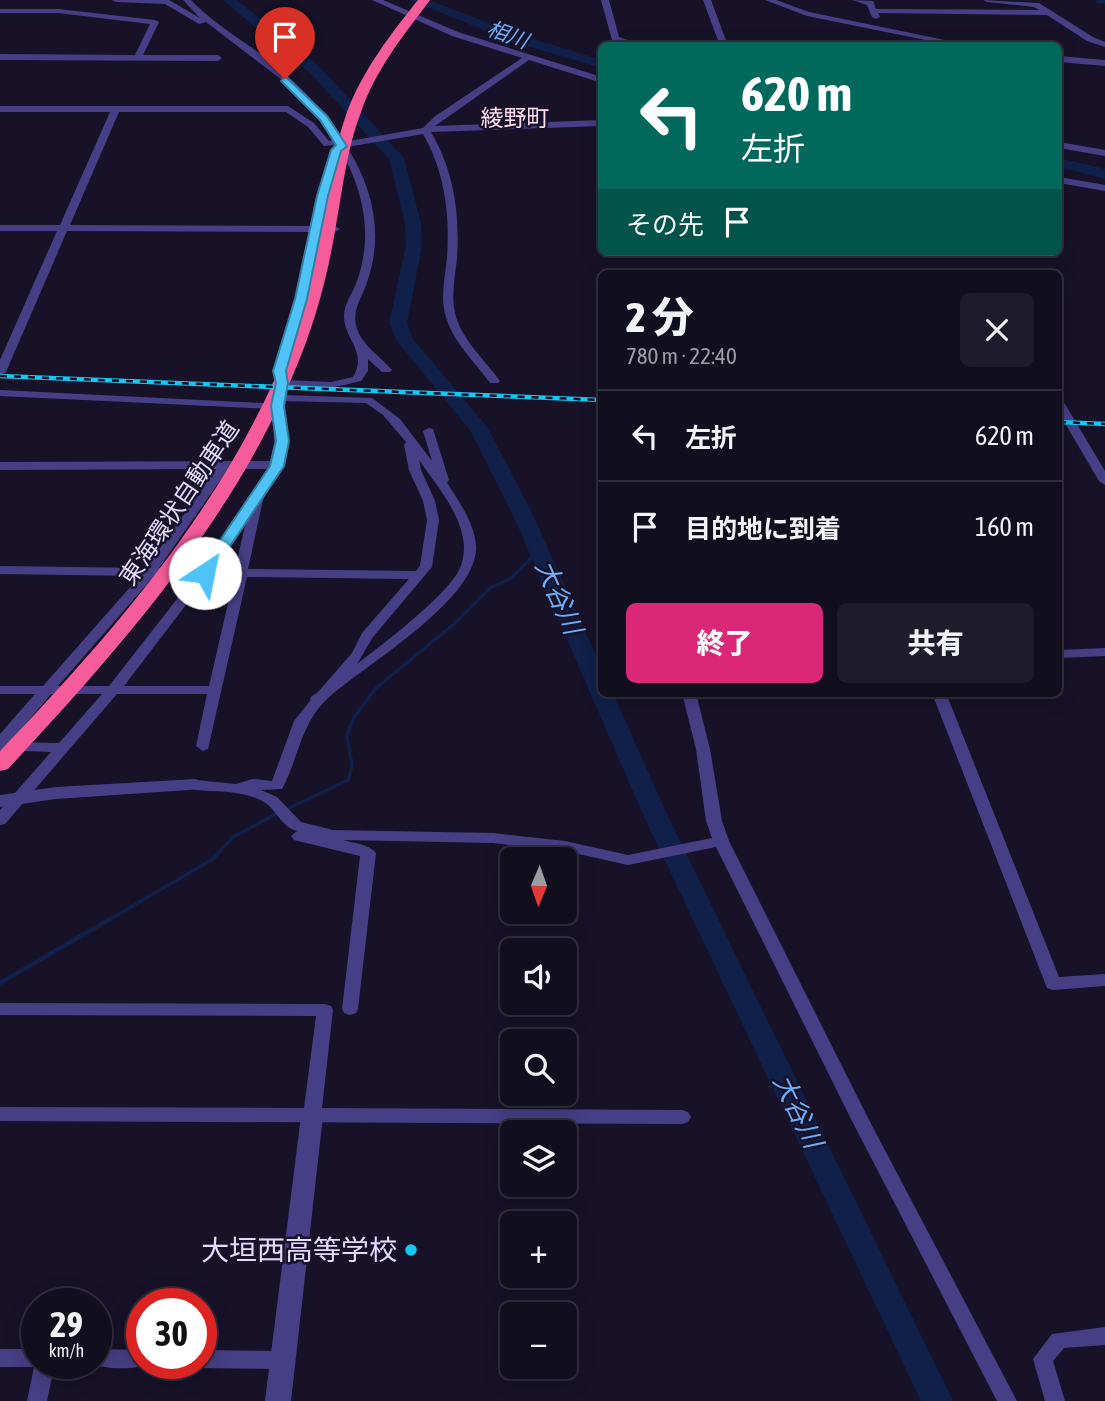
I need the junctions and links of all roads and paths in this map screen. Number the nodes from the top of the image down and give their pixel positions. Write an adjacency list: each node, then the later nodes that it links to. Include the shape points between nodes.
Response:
1 (36, 0): 15 (street)
2 (69, 0): 17 (street)
3 (116, 0): 12 (street)
4 (187, 0): 19 (street)
5 (376, 0): 30 (street)
6 (424, 0): 79 (highway, 東海環状自動車道, via 383,54 359,98 341,156 308,314 293,356 248,447 155,587)
7 (605, 0): 22 (street, via 615,38)
8 (707, 0): 23 (street)
9 (769, 0): 21 (street, via 807,14)
10 (856, 0): 16 (street, via 870,3)
11 (987, 0): 18 (street, via 1026,2)
12 (164, 1): 19 (street)
13 (1050, 2): 20 (street)
14 (0, 11): 15 (street)
15 (29, 11): 17 (street)
16 (874, 11): 18 (street); 21 (street)
17 (61, 12): 28 (street, via 155,22)
18 (1048, 13): 20 (street)
19 (207, 23): 38 (street, via 269,64 316,109)
20 (1065, 24): 26 (street)
21 (881, 28): 24 (street); 25 (street)
22 (628, 42)
23 (723, 42)
24 (888, 42)
25 (950, 42)
26 (1105, 44)
27 (0, 57): 28 (street)
28 (138, 57): 29 (street)
29 (218, 58)
30 (526, 59): 33 (street); 37 (street)
31 (1062, 59): 32 (street)
32 (1105, 63)
33 (598, 79)
34 (0, 109): 35 (street)
35 (116, 109): 38 (street, via 288,109 327,144); 44 (street)
36 (598, 123): 37 (street)
37 (422, 132): 38 (street); 50 (street, via 440,158 452,205 450,313)
38 (343, 144): 45 (street, via 331,165); 47 (street, via 364,190 372,229 363,280 349,311 351,327)
39 (1062, 146): 40 (street)
40 (1105, 153)
41 (1062, 181): 42 (street)
42 (1105, 188)
43 (0, 228): 44 (street)
44 (63, 228): 45 (street); 49 (street)
45 (316, 229): 46 (street); 51 (street, via 279,371)
46 (335, 229)
47 (363, 349): 48 (street); 51 (street, via 362,371 348,383)
48 (386, 370)
49 (0, 372)
50 (494, 381)
51 (282, 383): 53 (street)
52 (0, 393): 53 (street)
53 (279, 402): 56 (street, via 368,400 378,404); 59 (street, via 283,441)
54 (1062, 409): 60 (street)
55 (429, 431): 61 (street)
56 (410, 440): 61 (street); 67 (street, via 433,520)
57 (0, 466): 58 (street)
58 (223, 466): 59 (street); 64 (street)
59 (277, 466): 62 (street)
60 (1105, 481)
61 (444, 488): 76 (street, via 470,546 467,568 451,589 355,675)
62 (258, 495): 65 (street); 66 (street)
63 (0, 570): 64 (street)
64 (149, 573): 65 (street); 71 (street)
65 (205, 573): 66 (street); 72 (street)
66 (242, 573): 67 (street); 73 (street)
67 (421, 575): 76 (street)
68 (1105, 652): 69 (street)
69 (1062, 654)
70 (0, 690): 71 (street)
71 (50, 690): 72 (street); 78 (street, via 3,740 4,746)
72 (113, 690): 73 (street); 78 (street)
73 (215, 690): 77 (street)
74 (690, 697): 86 (street, via 703,749)
75 (941, 697): 87 (street, via 1053,984)
76 (316, 700): 81 (street, via 300,721 277,786)
77 (203, 746)
78 (62, 748): 82 (street)
79 (0, 764)
80 (196, 785): 81 (street); 82 (street, via 120,787)
81 (239, 788): 85 (street, via 272,801)
82 (19, 798): 83 (street); 84 (street)
83 (0, 801)
84 (0, 820)
85 (296, 826): 86 (street, via 332,835 493,838 565,846 628,860); 89 (street, via 296,834 316,842 351,845 368,853)
86 (714, 841): 101 (street)
87 (1105, 980)
88 (0, 1009): 91 (street, via 325,1010)
89 (350, 1009)
90 (0, 1114): 91 (street)
91 (313, 1116): 92 (street); 97 (street)
92 (682, 1117)
93 (1105, 1336): 102 (street, via 1059,1340 1043,1359)
94 (0, 1358): 95 (street)
95 (21, 1358)
96 (217, 1359): 97 (street)
97 (283, 1360): 100 (street)
98 (42, 1379): 99 (street)
99 (37, 1401)
100 (278, 1401)
101 (1007, 1401)
102 (1055, 1401)

